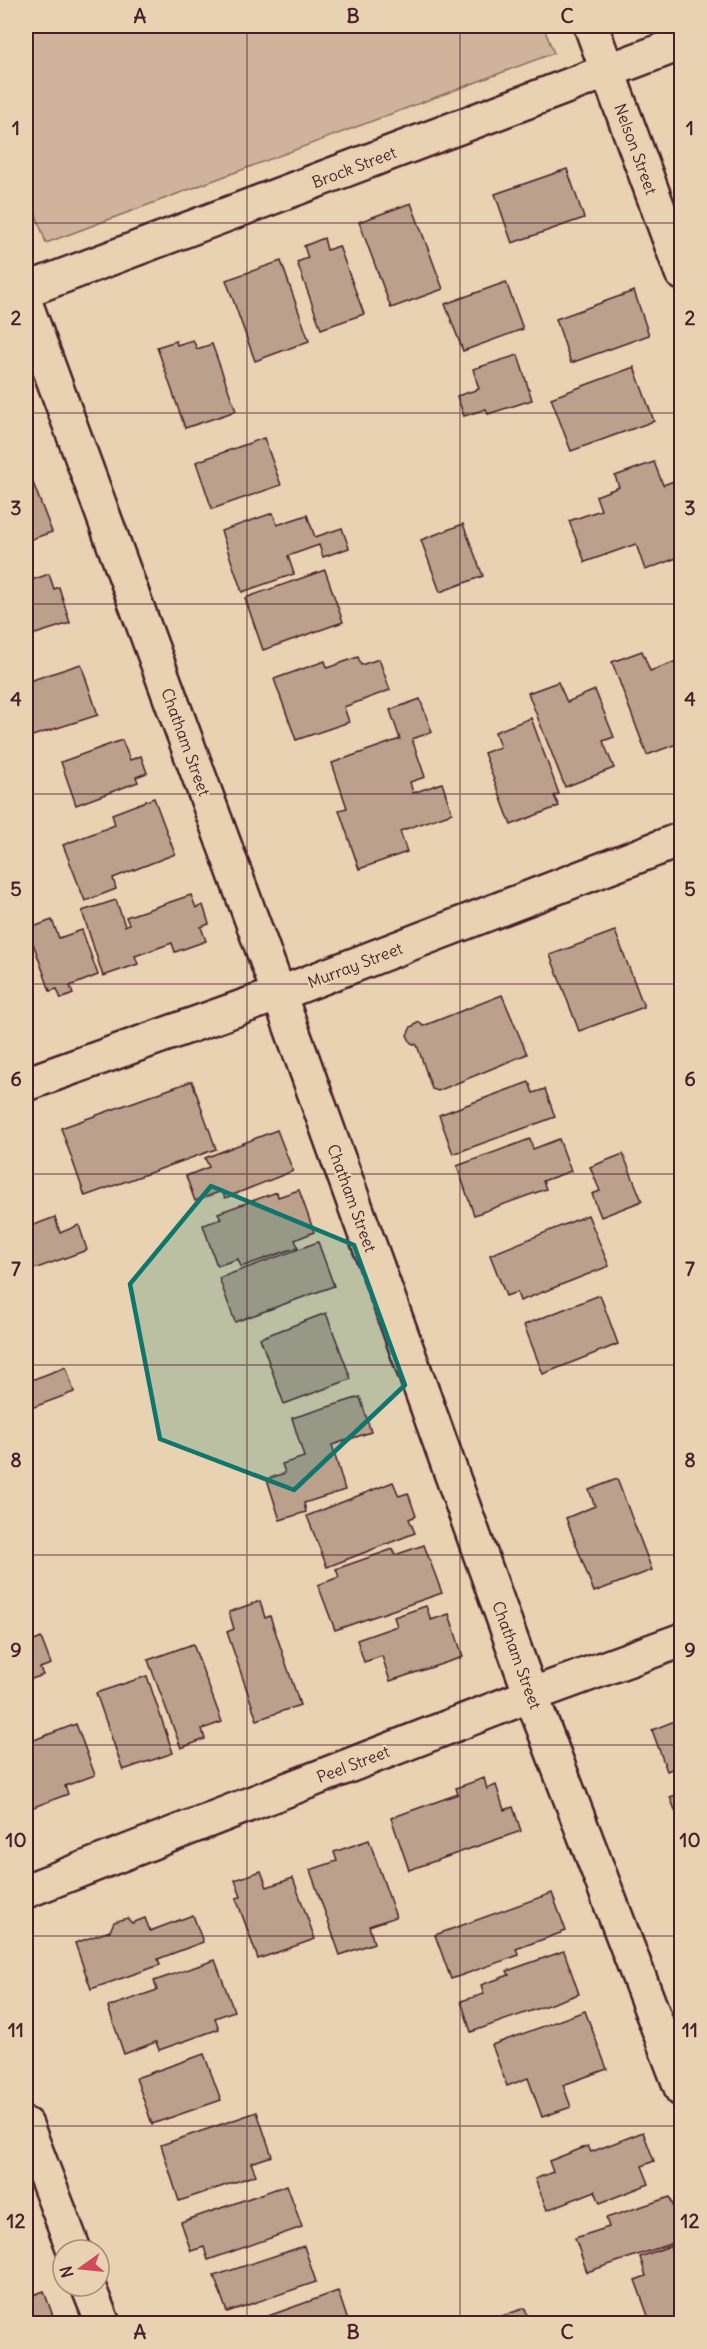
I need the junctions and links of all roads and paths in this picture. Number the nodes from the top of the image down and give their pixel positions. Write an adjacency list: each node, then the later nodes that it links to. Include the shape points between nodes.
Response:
1 (591, 26): 3 (street, Nelson Street)
2 (681, 43): 3 (street, Brock Street)
3 (608, 71): 4 (street, Nelson Street); 5 (street, Brock Street)
4 (681, 273)
5 (26, 290)
6 (26, 305): 8 (street, Chatham Street)
7 (681, 839): 8 (street, Murray Street)
8 (279, 994): 9 (street, Murray Street); 11 (street, Chatham Street)
9 (26, 1084)
10 (681, 1640): 11 (street, Peel Street)
11 (531, 1695): 12 (street, Peel Street); 13 (street, Chatham Street)
12 (26, 1891)
13 (681, 2090)
14 (26, 2125): 15 (street)
15 (69, 2238)
16 (93, 2298): 17 (street)
17 (103, 2324)

